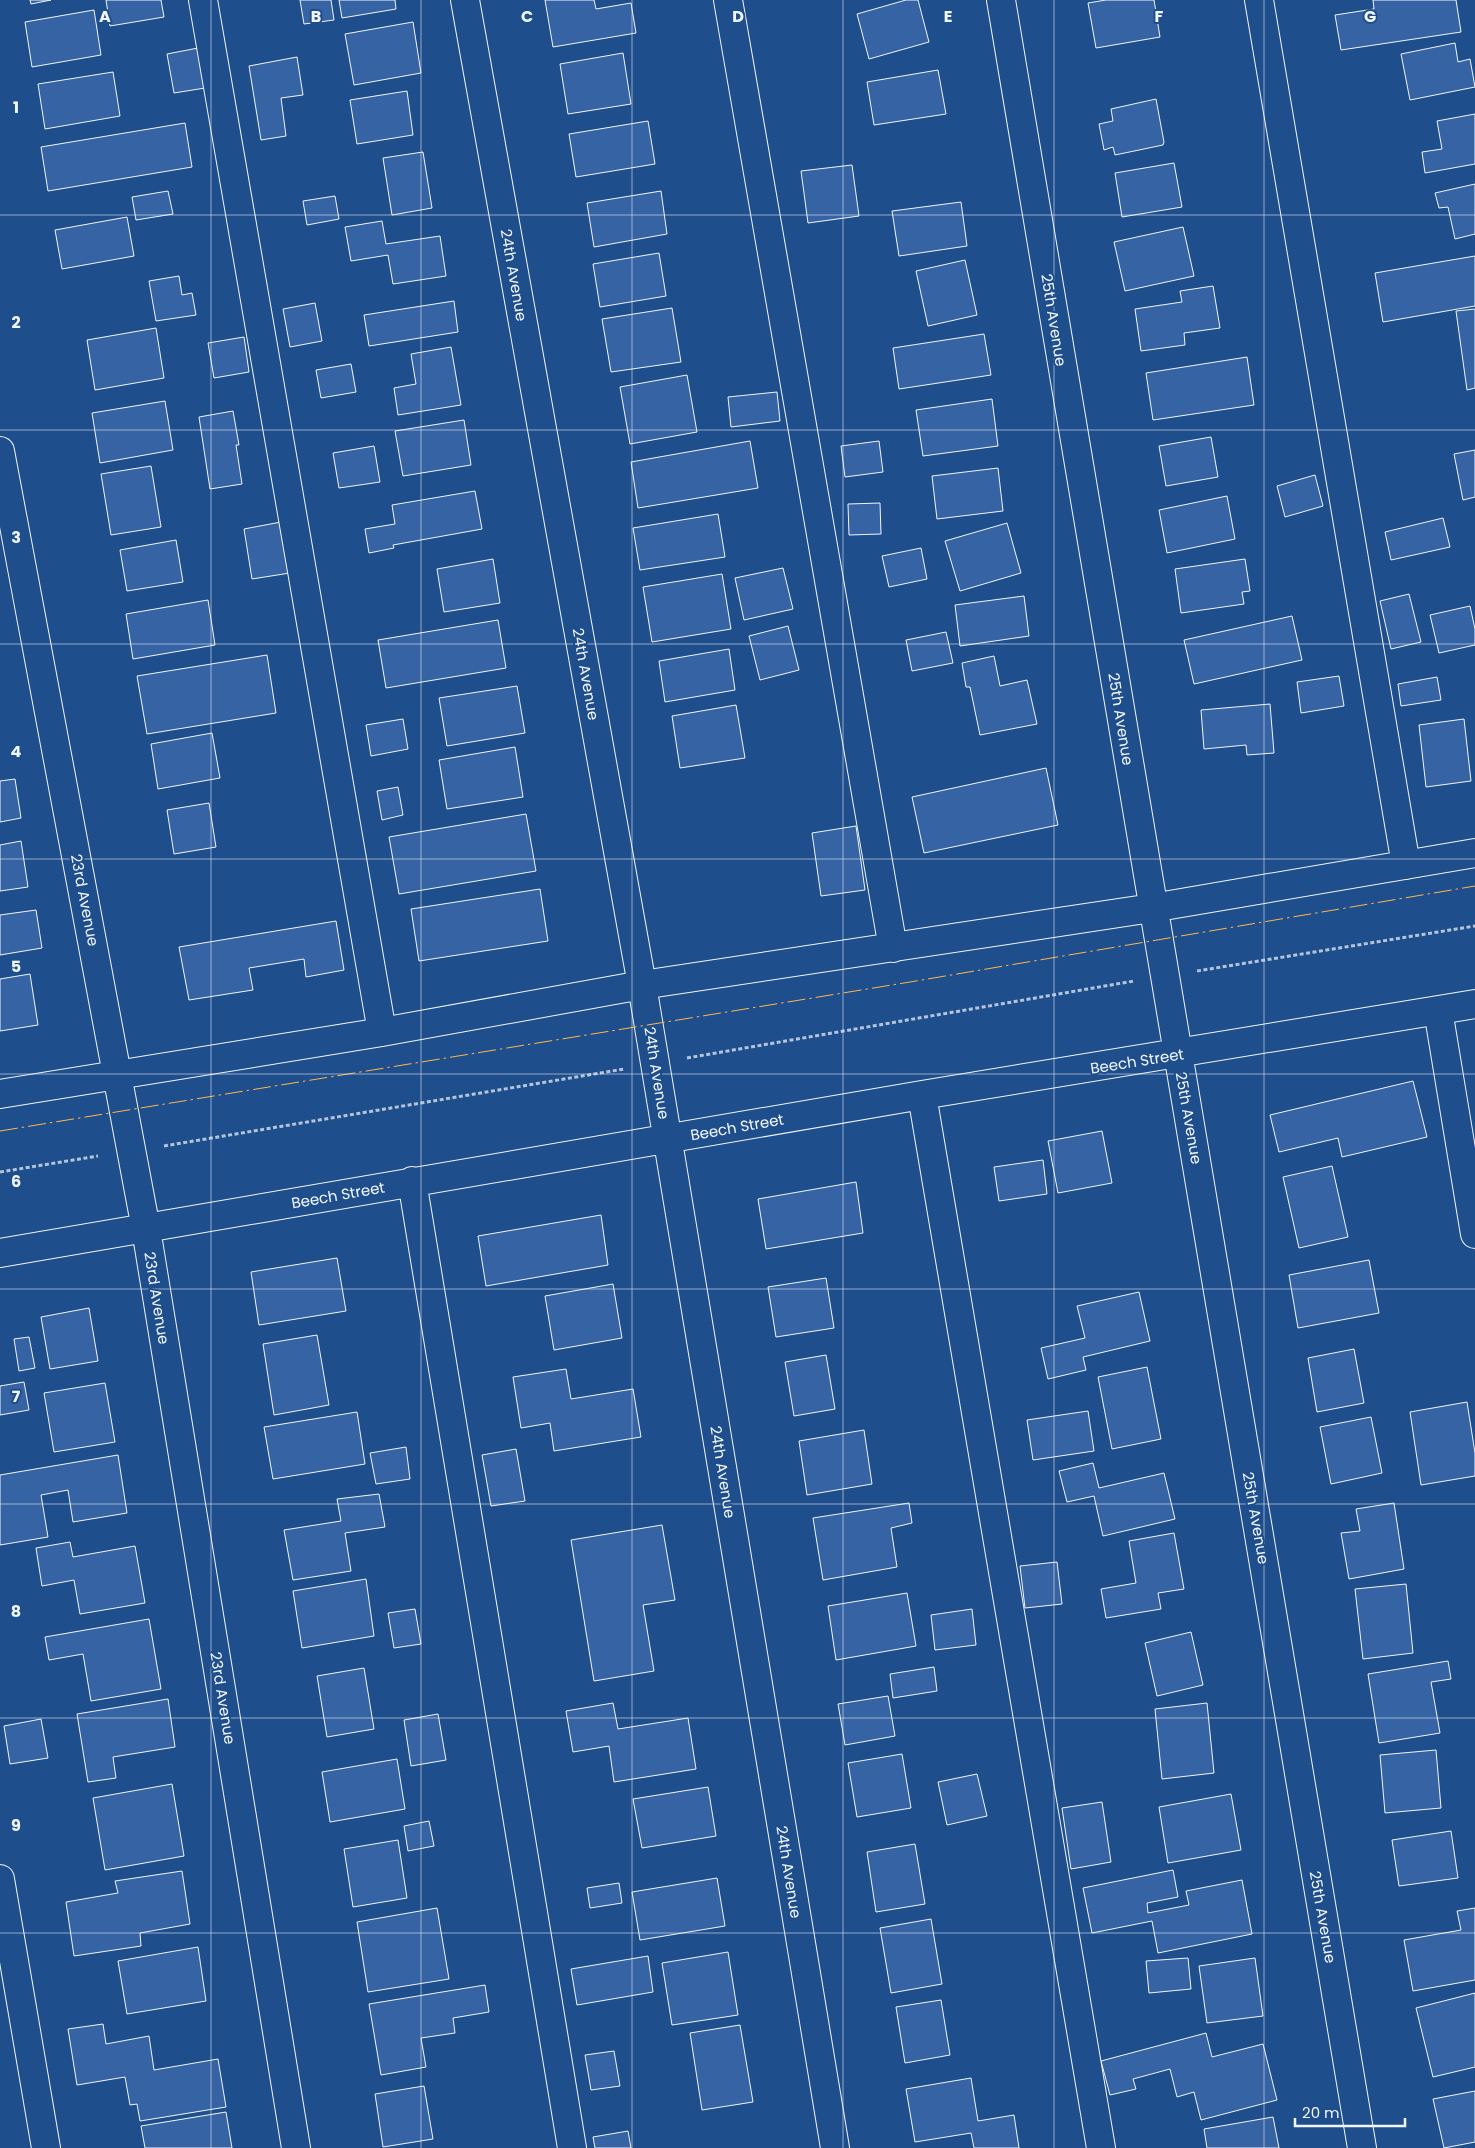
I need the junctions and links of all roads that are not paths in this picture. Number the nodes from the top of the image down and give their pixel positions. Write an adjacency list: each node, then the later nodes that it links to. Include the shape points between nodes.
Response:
1 (203, 0): 14 (street)
2 (465, 0): 11 (street, 24th Avenue)
3 (728, 0): 10 (street)
4 (1001, 0): 9 (street, 25th Avenue)
5 (1259, 0): 8 (street)
6 (0, 451): 16 (street, 23rd Avenue)
7 (1475, 853): 8 (street)
8 (1406, 864): 9 (street)
9 (1152, 908): 10 (street); 15 (street, 25th Avenue)
10 (893, 948): 11 (street)
11 (642, 985): 14 (street); 19 (street, 24th Avenue)
12 (1475, 1004): 13 (street, Beech Street)
13 (1438, 1010): 15 (street, Beech Street); 22 (street)
14 (382, 1032): 16 (street)
15 (1179, 1054): 18 (street, Beech Street); 30 (street, 25th Avenue)
16 (118, 1075): 17 (street); 21 (street, 23rd Avenue)
17 (0, 1094)
18 (922, 1095): 19 (street, Beech Street); 29 (street)
19 (668, 1139): 20 (street, Beech Street); 28 (street, 24th Avenue)
20 (412, 1181): 21 (street, Beech Street); 27 (street)
21 (146, 1229): 23 (street, Beech Street); 26 (street, 23rd Avenue)
22 (1475, 1234)
23 (0, 1253)
24 (0, 1879): 25 (street)
25 (46, 2148)
26 (296, 2148)
27 (572, 2148)
28 (835, 2148)
29 (1101, 2148)
30 (1362, 2148)

